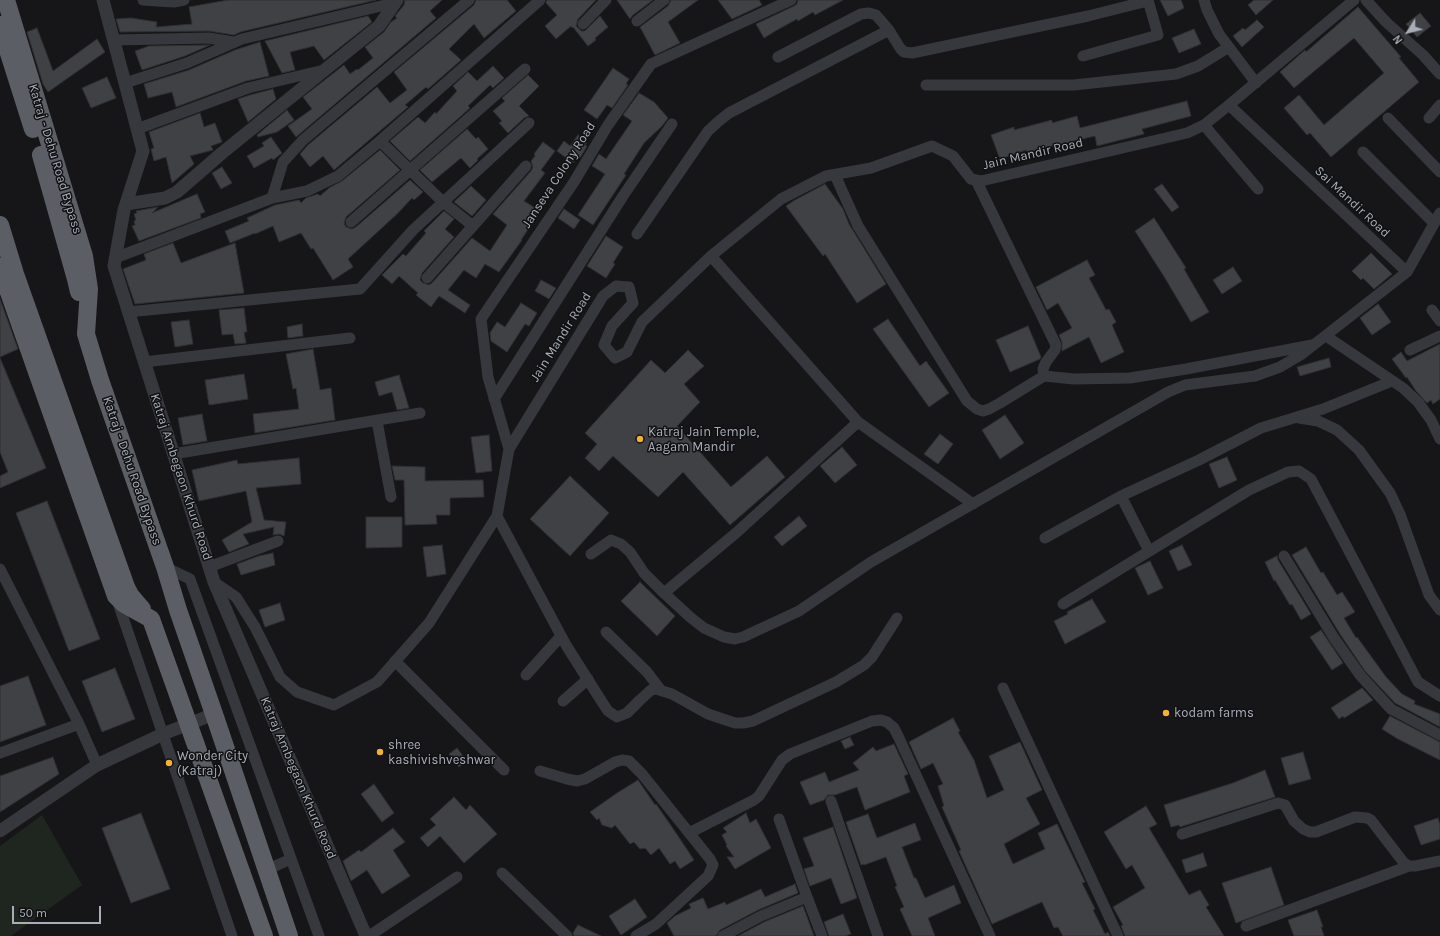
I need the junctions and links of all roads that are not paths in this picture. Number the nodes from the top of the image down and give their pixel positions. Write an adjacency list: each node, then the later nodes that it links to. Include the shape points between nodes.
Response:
1 (6, 0): 63 (highway, Katraj - Dehu Road Bypass, via 84,256 89,289)
2 (103, 0): 19 (street, Katraj Ambegaon Khurd Road)
3 (143, 0): 4 (street)
4 (184, 0)
5 (469, 0): 46 (street, via 303,140 283,162)
6 (540, 0): 38 (street)
7 (606, 0): 16 (street)
8 (664, 0): 15 (street)
9 (791, 0): 72 (street, Janseva Colony Road, via 651,64 608,124 574,182 481,319 488,376)
10 (1204, 0): 21 (street, via 1219,34)
11 (1366, 0): 26 (street)
12 (1148, 1): 18 (street, via 912,53 904,52 900,48); 22 (street, via 1158,35)
13 (395, 2): 20 (street); 25 (street, via 379,26)
14 (1349, 2): 28 (street, Jain Mandir Road)
15 (637, 21)
16 (583, 24)
17 (0, 25): 63 (highway, via 38,142 76,279)
18 (889, 30): 23 (street, via 876,15 861,14); 54 (street, via 719,121 708,131)
19 (114, 40): 20 (street, via 209,38); 27 (street, Katraj Ambegaon Khurd Road)
20 (234, 42): 27 (street, via 186,64)
21 (1229, 47): 28 (street); 29 (street, via 1198,66 1176,74 1074,85)
22 (1083, 56)
23 (778, 57)
24 (525, 69): 41 (street)
25 (324, 70): 37 (street, via 248,88); 48 (street, via 177,192 164,198)
26 (1440, 74)
27 (125, 83): 37 (street, Katraj Ambegaon Khurd Road)
28 (1256, 83): 31 (street, Jain Mandir Road)
29 (926, 86)
30 (1440, 105): 33 (street)
31 (1229, 106): 36 (street, Jain Mandir Road); 58 (street, Sai Mandir Road)
32 (1388, 118): 42 (street)
33 (1429, 118)
34 (529, 123): 47 (street)
35 (672, 124): 72 (street)
36 (1204, 125): 44 (street, Jain Mandir Road, via 1187,133 981,181); 45 (street)
37 (137, 128): 48 (street, Katraj Ambegaon Khurd Road, via 143,151)
38 (380, 141): 41 (street); 46 (street, via 338,176 308,191)
39 (1363, 152): 51 (street)
40 (526, 166): 53 (street)
41 (410, 170): 47 (street); 50 (street)
42 (1440, 172)
43 (834, 175): 44 (street, Jain Mandir Road, via 871,168 932,146 953,156 971,179); 55 (street, Jain Mandir Road, via 826,176 781,199); 70 (street, via 858,226 971,405 983,411 989,409)
44 (976, 180): 70 (street, via 1056,345 1046,362)
45 (1258, 189)
46 (272, 198): 56 (street)
47 (444, 202): 53 (street); 61 (street, via 413,230 360,289)
48 (126, 204): 56 (street, Katraj Ambegaon Khurd Road)
49 (1440, 213): 51 (street)
50 (351, 222)
51 (1434, 223): 58 (street)
52 (0, 224): 98 (highway, via 126,587)
53 (473, 226): 59 (street)
54 (636, 234)
55 (711, 256): 76 (street); 78 (street, Jain Mandir Road, via 642,322 627,352 615,358 604,345 612,326 632,303 629,287 616,286 603,296)
56 (115, 258): 61 (street, Katraj Ambegaon Khurd Road, via 114,266)
57 (0, 267): 94 (highway)
58 (1407, 272): 64 (street)
59 (427, 278)
60 (1432, 310): 62 (street)
61 (128, 312): 69 (street, Katraj Ambegaon Khurd Road)
62 (1440, 321)
63 (86, 334): 89 (highway, Katraj - Dehu Road Bypass)
64 (1326, 336): 67 (street); 71 (street)
65 (1440, 336): 68 (street)
66 (350, 338): 69 (street)
67 (1315, 345): 70 (street, via 1130,378 1074,379); 82 (street, via 1280,367 1255,376 1185,385 1168,392)
68 (1410, 350)
69 (144, 362): 79 (street, Katraj Ambegaon Khurd Road)
70 (1044, 376)
71 (1392, 381): 74 (street); 77 (street, via 1404,388 1418,402)
72 (494, 398): 78 (street, Janseva Colony Road)
73 (420, 413): 75 (street)
74 (1296, 417): 80 (street, via 1261,428); 96 (street, via 1318,421 1337,430 1359,450 1390,493 1429,595)
75 (377, 420): 79 (street); 81 (street)
76 (858, 422): 82 (street); 93 (street, via 736,533)
77 (1440, 439)
78 (509, 449): 83 (street, Jain Mandir Road)
79 (173, 454): 90 (street, Katraj Ambegaon Khurd Road)
80 (1121, 496): 84 (street); 86 (street)
81 (391, 497)
82 (972, 504): 93 (street, via 871,562 798,611 743,637 724,637 704,628)
83 (498, 516): 100 (street); 101 (street, Jain Mandir Road, via 429,623)
84 (1045, 538)
85 (278, 542): 90 (street)
86 (1149, 551): 95 (street); 106 (street, via 1249,490 1288,472 1300,471 1311,479 1418,682)
87 (591, 554): 93 (street, via 611,540 621,544)
88 (1284, 556): 112 (street, via 1360,675 1391,709)
89 (165, 567): 108 (highway, Katraj - Dehu Road Bypass); 122 (street, via 190,579)
90 (209, 567): 92 (street, Katraj Ambegaon Khurd Road)
91 (0, 569): 109 (street)
92 (214, 582): 101 (street, Jain Mandir Road, via 236,597 255,627 280,677 297,692 334,705 377,682); 134 (street, Katraj Ambegaon Khurd Road)
93 (664, 593)
94 (116, 596): 98 (highway, via 124,604); 111 (street)
95 (1063, 604)
96 (1440, 610)
97 (897, 618): 105 (street, via 872,658 864,665 836,682 753,721 735,723 708,714)
98 (151, 619): 110 (highway)
99 (606, 632): 105 (street, via 647,672)
100 (561, 636): 102 (street); 103 (street)
101 (395, 662): 115 (street)
102 (526, 675)
103 (588, 679): 105 (street, via 608,711 617,717 626,713 652,690); 107 (street)
104 (1002, 688): 141 (street)
105 (660, 689)
106 (1440, 696)
107 (563, 701)
108 (214, 714): 110 (street); 125 (highway, Katraj - Dehu Road Bypass)
109 (79, 724): 113 (street); 114 (street)
110 (188, 724): 111 (street); 131 (highway)
111 (164, 734): 114 (street); 130 (street)
112 (1440, 735)
113 (0, 753)
114 (97, 765): 119 (street)
115 (504, 770)
116 (540, 771): 120 (street, via 578,781 615,762 628,761 642,774)
117 (831, 801): 139 (street)
118 (779, 819): 128 (street)
119 (0, 831)
120 (689, 833): 136 (street, via 710,859 713,865 711,870 705,879 656,924); 140 (street, via 754,800 782,760 790,754 872,721 887,722 899,738)
121 (1182, 834): 124 (street, via 1278,804 1285,805 1294,821 1310,832 1355,817 1367,818 1400,859)
122 (291, 860): 125 (street); 133 (street)
123 (1440, 861): 124 (street)
124 (1409, 866): 129 (street)
125 (266, 870): 132 (highway, Katraj - Dehu Road Bypass)
126 (502, 872): 135 (street)
127 (457, 877): 134 (street)
128 (807, 897): 137 (street, via 761,916); 138 (street)
129 (1246, 926)
130 (232, 936)
131 (264, 936)
132 (288, 936)
133 (318, 936)
134 (367, 936)
135 (567, 936)
136 (636, 936)
137 (723, 936)
138 (822, 936)
139 (878, 936)
140 (990, 936)
141 (1118, 936)

